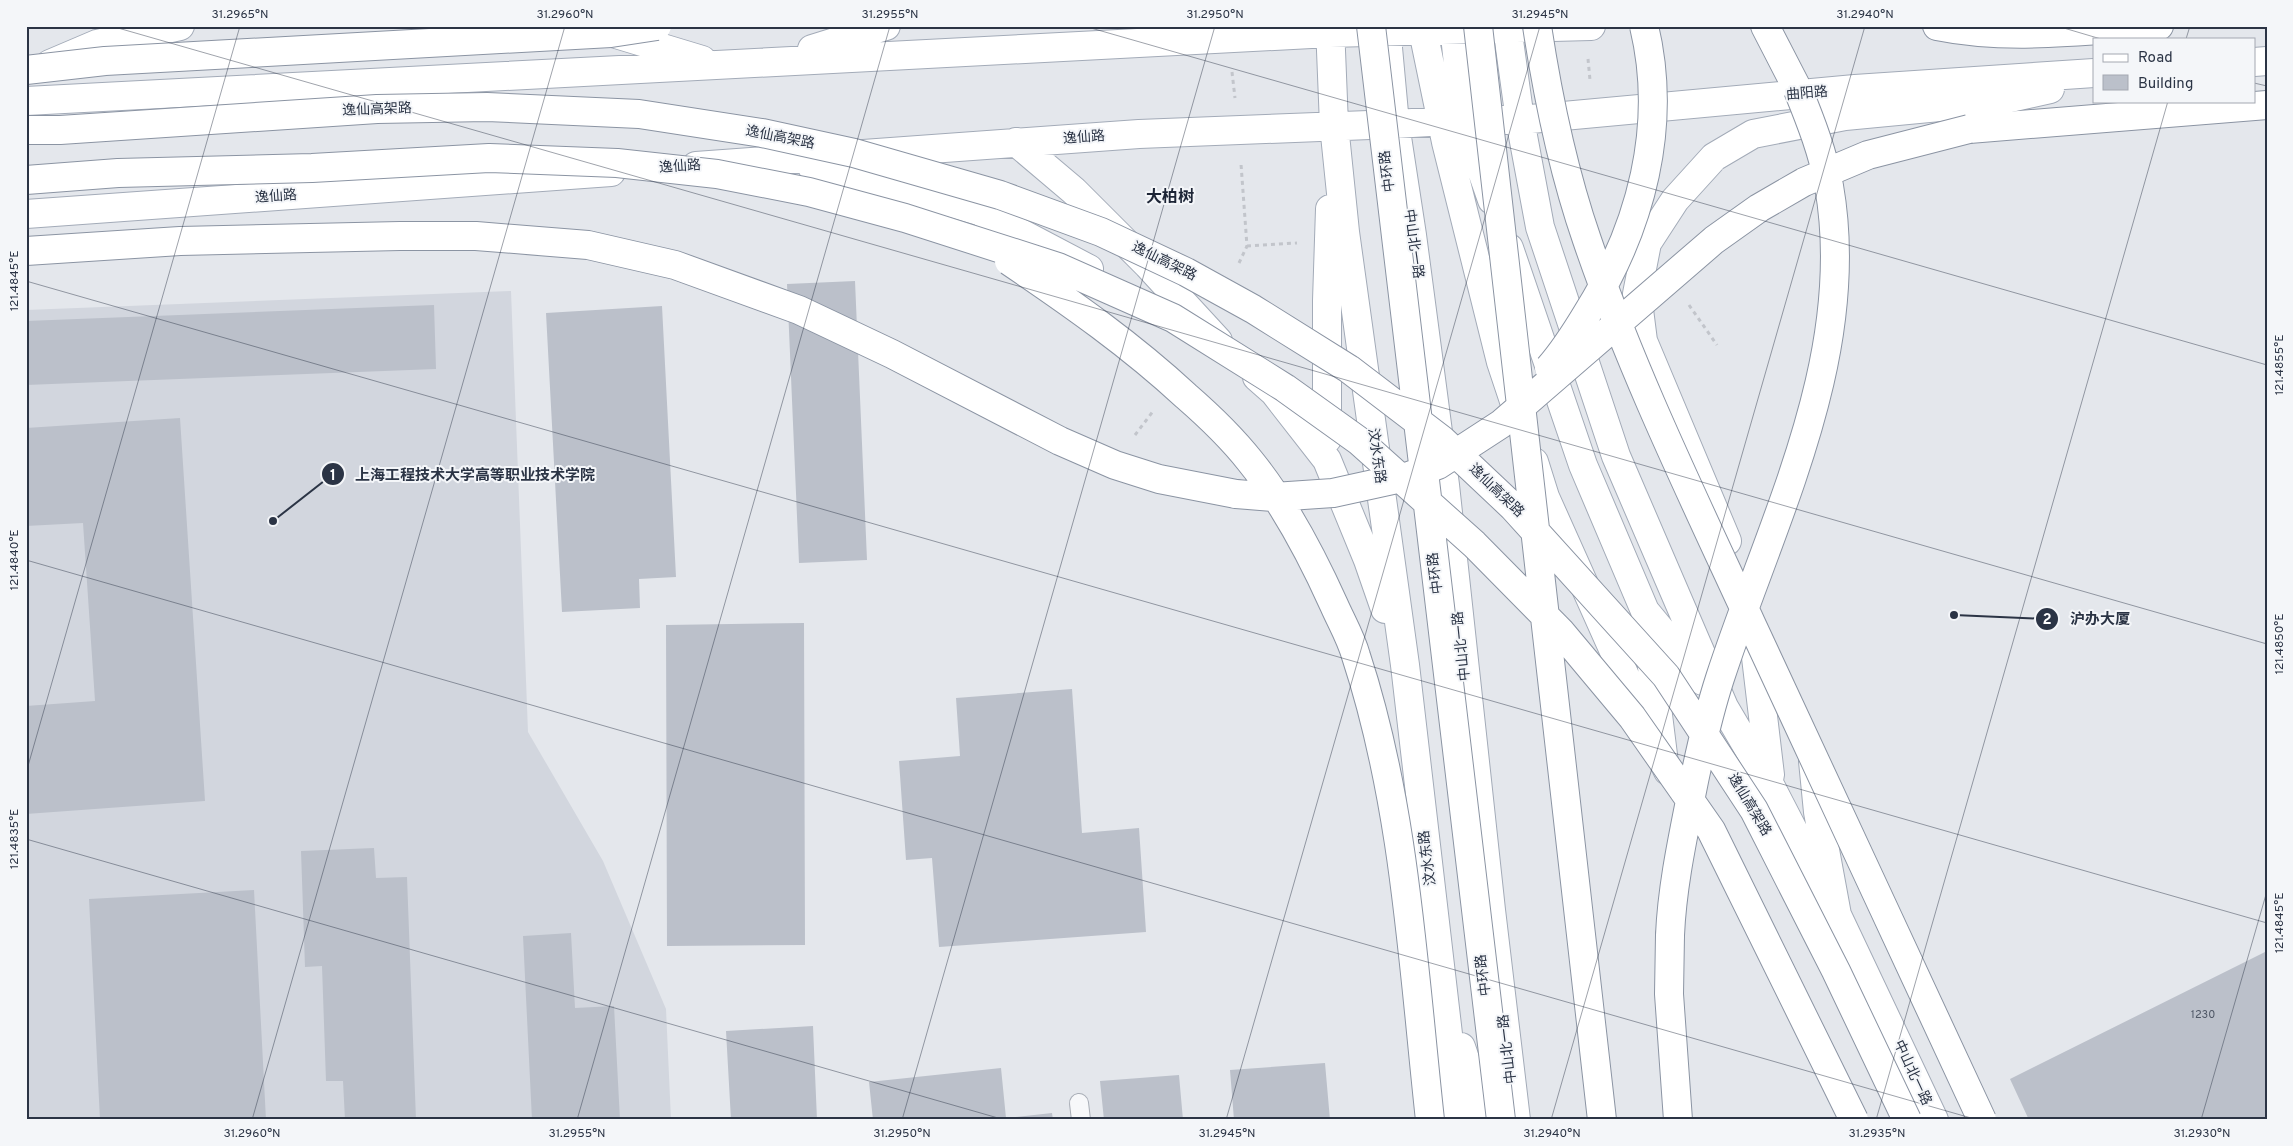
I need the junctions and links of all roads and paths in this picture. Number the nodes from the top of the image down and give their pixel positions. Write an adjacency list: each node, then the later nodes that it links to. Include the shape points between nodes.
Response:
1 (180, 26): 18 (main road, via 97,44)
2 (590, 26): 17 (main road)
3 (657, 26): 18 (main road, bridge, via 611,33 115,61)
4 (886, 26): 16 (main road)
5 (1537, 26): 55 (main road, bridge, via 1546,86 1566,166 1586,238 1610,306 1688,487)
6 (1592, 26): 13 (main road)
7 (1644, 26): 35 (main road, bridge, via 1651,66 1652,123 1647,171 1634,218 1602,290 1563,352)
8 (1765, 26): 50 (main road, bridge, via 1798,90 1819,144 1829,188 1834,243 1833,286 1827,343 1810,419 1719,679 1681,844 1671,904 1669,994)
9 (1937, 26): 10 (main road, via 1967,32 2015,34)
10 (2160, 26)
11 (1381, 28): 14 (main road); 15 (main road); 25 (main road, 中山北一路); 45 (main road, 中环路, bridge)
12 (1462, 28): 13 (main road); 15 (main road); 23 (main road); 49 (main road, bridge)
13 (1507, 28): 24 (main road, 中山北一路)
14 (1330, 29): 16 (main road); 26 (main road)
15 (1423, 31): 23 (main road)
16 (760, 64): 17 (main road)
17 (720, 65): 21 (main road)
18 (26, 71)
19 (2093, 73): 24 (main road, 曲阳路, via 1855,89)
20 (2093, 79): 37 (main road, via 1992,102 1845,116 1753,134 1714,157 1675,200 1647,243 1637,294 1643,341)
21 (26, 101)
22 (2267, 104): 35 (main road, bridge, via 1969,129 1868,155 1822,174 1759,208 1714,240)
23 (1453, 120): 24 (main road, 曲阳路); 25 (main road, 逸仙路); 38 (main road, 中山北一路, via 1582,465); 41 (main road, via 1501,362 1545,497)
24 (1520, 120): 40 (main road, 中山北一路, via 1540,227 1616,456)
25 (1395, 124): 26 (main road, 逸仙路); 45 (main road, 中山北一路, via 1445,485)
26 (1334, 125): 28 (main road, 逸仙路); 36 (main road, via 1327,301); 39 (main road, 汶水东路, via 1345,232)
27 (26, 130): 53 (main road, 逸仙高架路, bridge, via 376,108 487,107 639,114 762,133 854,153 1000,195 1101,232 1186,272 1254,309 1349,369 1442,440 1513,507 1666,676 1754,810)
28 (1016, 142): 29 (main road, 逸仙路); 34 (main road, via 1074,191)
29 (779, 160): 31 (main road, 逸仙路); 34 (main road, via 858,176 979,212)
30 (26, 180): 32 (main road, bridge, via 118,173 312,168 489,158 617,163 717,174 809,192)
31 (26, 214)
32 (981, 242): 46 (main road, bridge, via 1081,309 1155,367 1220,426 1284,509 1316,567 1356,653 1380,740 1399,836); 52 (main road, bridge, via 1058,267 1173,318 1285,388 1359,441 1474,544 1560,631 1632,717 1711,830)
33 (26, 251): 35 (main road, bridge, via 180,241 400,236 476,236 588,245 675,265 799,310 1060,441 1115,465 1159,479 1236,494 1274,497 1333,493 1406,477 1438,465)
34 (1209, 332): 36 (main road, via 1274,392)
35 (1501, 424)
36 (1326, 460): 39 (main road, via 1368,560)
37 (1748, 594): 42 (main road); 43 (main road, via 1787,670 1810,737 1818,812)
38 (1645, 611): 40 (main road, 中山北一路); 41 (main road, 中山北一路)
39 (1405, 665): 44 (main road, 汶水东路)
40 (1724, 707): 42 (main road, 中山北一路)
41 (1664, 763): 51 (main road, 中山北一路, via 1741,910)
42 (1771, 787): 43 (main road, 中山北一路)
43 (1838, 915): 54 (main road, 中山北一路)
44 (1444, 1001): 47 (main road, 汶水东路); 48 (main road)
45 (1513, 1117)
46 (1430, 1120)
47 (1458, 1120)
48 (1486, 1120)
49 (1602, 1120)
50 (1678, 1120)
51 (1840, 1120)
52 (1854, 1120)
53 (1907, 1120)
54 (1934, 1120)
55 (1982, 1120)

